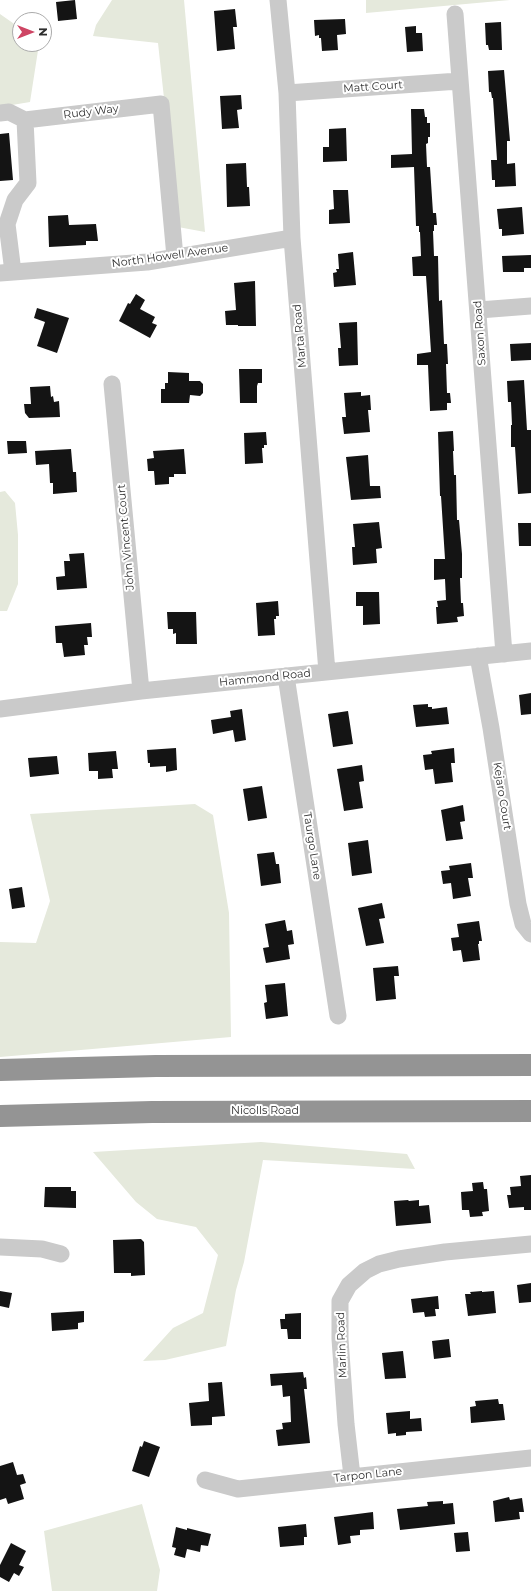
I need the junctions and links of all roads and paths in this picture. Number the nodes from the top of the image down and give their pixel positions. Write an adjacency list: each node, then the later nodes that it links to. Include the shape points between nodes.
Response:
1 (278, 0): 4 (street, Marta Road)
2 (455, 14): 3 (street, Saxon Road)
3 (459, 81): 4 (street, Matt Court); 11 (street, Saxon Road)
4 (287, 93): 7 (street, Marta Road)
5 (0, 113): 6 (street, via 9,112)
6 (25, 120): 8 (street, Rudy Way, via 161,104); 9 (street, via 28,184 15,200 7,224)
7 (292, 238): 8 (street, North Howell Avenue); 16 (street, Marta Road)
8 (175, 257): 9 (street, North Howell Avenue, via 147,262)
9 (6, 273)
10 (531, 306): 11 (street)
11 (479, 310): 14 (street, Saxon Road)
12 (112, 384): 18 (street, John Vincent Court)
13 (531, 651): 14 (street, Hammond Road)
14 (504, 654): 15 (street, Hammond Road)
15 (478, 656): 16 (street, Hammond Road); 20 (street, Kejaro Court, via 518,904 523,924)
16 (328, 672): 17 (street, Hammond Road)
17 (286, 676): 18 (street, Hammond Road); 21 (street, Taurgo Lane)
18 (141, 691): 19 (street, Hammond Road)
19 (0, 709)
20 (531, 934)
21 (338, 1016)
22 (531, 1065): 23 (highway, via 187,1066)
23 (0, 1070)
24 (531, 1111): 25 (highway, Nicolls Road, via 183,1111)
25 (0, 1116)
26 (531, 1244): 30 (street, Marlin Road, via 399,1259 365,1271 349,1285 340,1301 340,1339)
27 (0, 1247): 28 (street, via 42,1249)
28 (61, 1254)
29 (531, 1458): 30 (street, Tarpon Lane)
30 (352, 1476): 31 (street, Tarpon Lane, via 238,1489)
31 (205, 1480)

